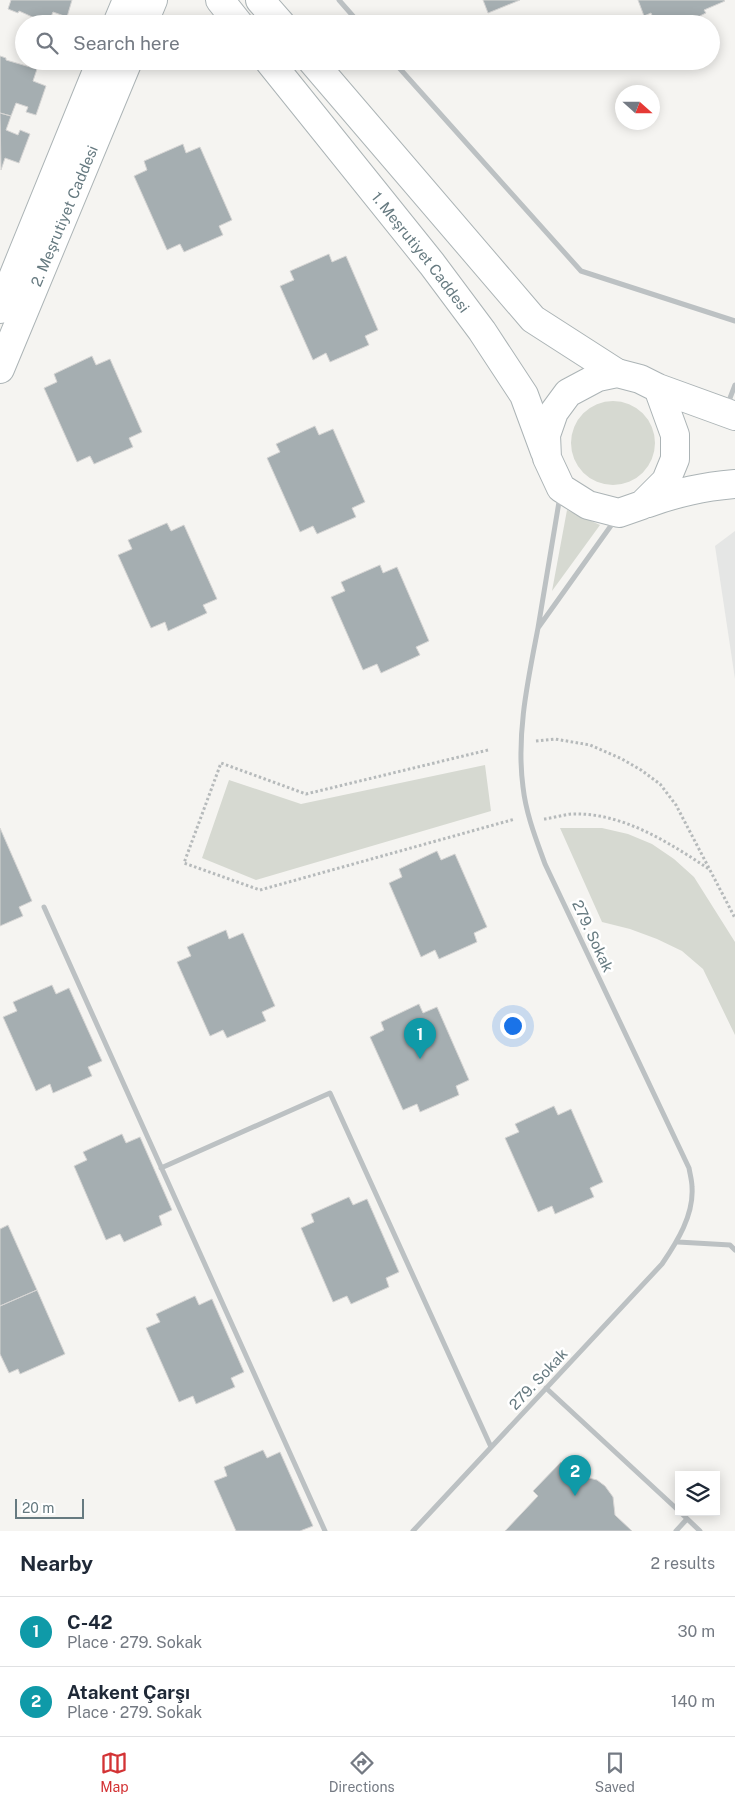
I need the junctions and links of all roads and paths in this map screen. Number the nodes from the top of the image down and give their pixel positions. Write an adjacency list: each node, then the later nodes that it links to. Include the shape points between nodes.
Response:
1 (126, 0): 6 (main road)
2 (153, 0): 7 (main road)
3 (220, 0): 8 (main road)
4 (260, 0): 9 (main road)
5 (339, 0): 10 (street)
6 (120, 15)
7 (147, 15)
8 (232, 15)
9 (272, 15)
10 (352, 15)
11 (97, 70): 16 (main road, 2. Meşrutiyet Caddesi)
12 (124, 70): 18 (main road, 2. Meşrutiyet Caddesi)
13 (276, 70): 23 (main road, 1. Meşrutiyet Caddesi, via 482,331 524,395)
14 (320, 70): 19 (main road, via 533,319)
15 (402, 70): 17 (street, via 581,271)
16 (0, 308)
17 (735, 320)
18 (0, 369)
19 (617, 373): 21 (main road); 23 (main road, via 598,377 568,393 554,412 546,435)
20 (735, 385): 22 (street)
21 (658, 388): 22 (main road); 26 (main road, via 675,435 675,459 666,481)
22 (730, 414)
23 (547, 458): 25 (main road)
24 (735, 484): 26 (main road, via 680,492)
25 (562, 488): 26 (main road, via 588,505); 27 (street, 279. Sokak)
26 (631, 509): 27 (street, 279. Sokak)
27 (538, 628): 28 (street, 279. Sokak, via 525,694)
28 (521, 743): 30 (street, 279. Sokak); 32 (path, via 555,739 590,745 641,770 660,784 676,805)
29 (488, 750): 30 (path, via 306,794 221,763 184,863 260,890)
30 (528, 815): 31 (street, 279. Sokak)
31 (530, 822): 32 (path, via 570,814 623,822 649,833); 37 (street, 279. Sokak, via 545,864 689,1168 690,1206)
32 (710, 869): 34 (path)
33 (44, 907): 35 (street)
34 (735, 918)
35 (161, 1168): 41 (street, via 330,1093); 45 (street)
36 (735, 1240): 38 (street)
37 (678, 1242): 38 (street); 40 (street, 279. Sokak, via 662,1264)
38 (730, 1245): 39 (street)
39 (735, 1250)
40 (546, 1388): 41 (street, 279. Sokak); 42 (street)
41 (491, 1447): 46 (street, 279. Sokak)
42 (675, 1508)
43 (684, 1516): 44 (street)
44 (687, 1519): 47 (street); 48 (street)
45 (325, 1531)
46 (413, 1531)
47 (676, 1531)
48 (700, 1531)

